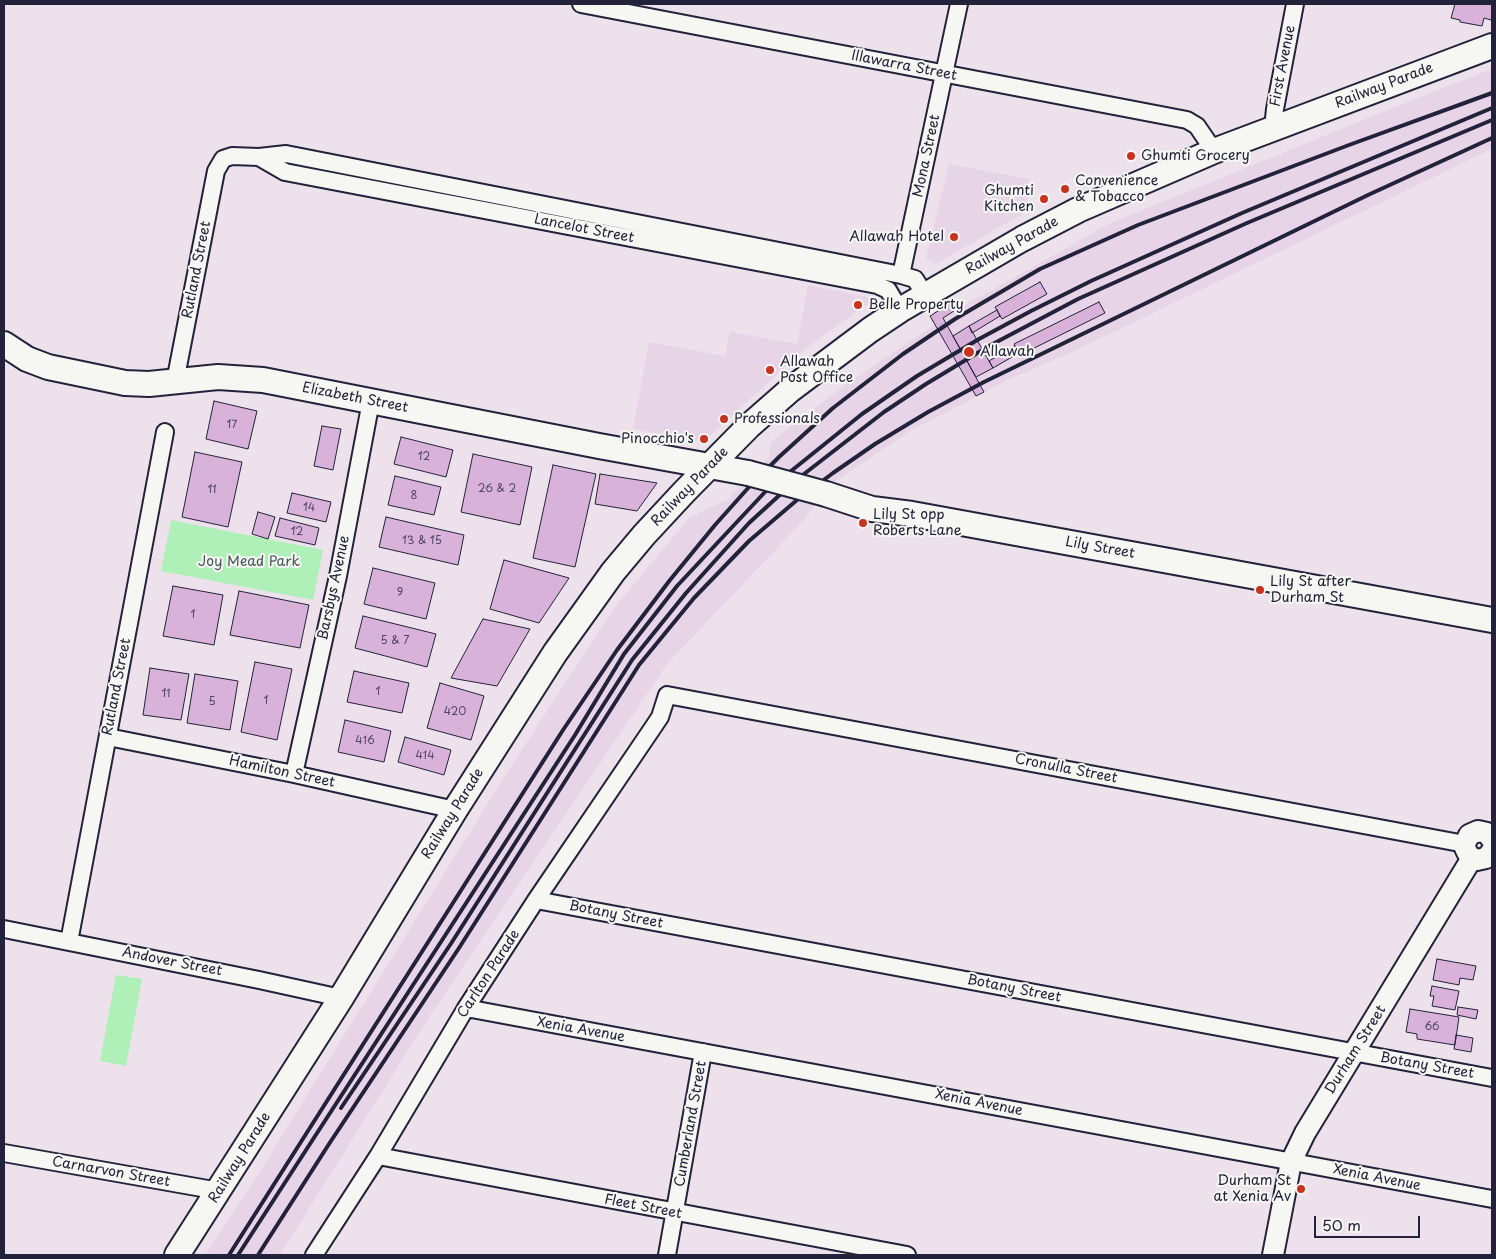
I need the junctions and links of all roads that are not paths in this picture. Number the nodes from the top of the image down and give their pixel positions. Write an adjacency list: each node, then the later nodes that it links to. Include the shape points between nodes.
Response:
1 (581, 4): 5 (street, Illawarra Street)
2 (959, 4): 5 (street, Mona Street)
3 (1295, 4): 6 (street, First Avenue)
4 (1492, 46): 6 (main road, Railway Parade)
5 (944, 74): 7 (street, Illawarra Street, via 1186,120 1197,126); 10 (street, Mona Street)
6 (1273, 128): 7 (main road, Railway Parade)
7 (1214, 151): 11 (main road, Railway Parade, via 1078,210)
8 (259, 158): 9 (street, Lancelot Street, via 240,155); 10 (street, Lancelot Street, via 286,154); 12 (street, Lancelot Street, via 285,172 884,287)
9 (222, 159): 14 (street, Rutland Street, via 216,170)
10 (901, 275): 11 (street, via 915,279); 12 (street, via 893,281)
11 (925, 295): 12 (main road, Railway Parade)
12 (894, 300): 17 (main road, Railway Parade, via 749,426)
13 (4, 344): 14 (main road, Elizabeth Street, via 27,359 83,375 125,383)
14 (175, 382): 15 (main road, Elizabeth Street, via 218,378 263,380)
15 (371, 401): 17 (main road, Elizabeth Street, via 680,462); 21 (street, Barsbys Avenue, via 338,576)
16 (165, 432): 20 (street, Rutland Street)
17 (710, 465): 18 (main road, Lily Street, bridge, via 872,509); 22 (main road, Railway Parade, via 644,535 589,603)
18 (1492, 620)
19 (667, 694): 24 (street, Cronulla Street); 25 (street, Carlton Parade, via 654,726)
20 (108, 737): 21 (street, Hamilton Street); 27 (street, Rutland Street)
21 (294, 774): 22 (street, Hamilton Street)
22 (455, 810): 28 (main road, Railway Parade)
23 (1491, 837): 24 (street, via 1490,855 1481,860)
24 (1468, 851): 31 (street, Durham Street)
25 (536, 900): 29 (street, Carlton Parade); 31 (street, Botany Street)
26 (4, 929): 27 (street, Andover Street)
27 (68, 942): 28 (street, Andover Street)
28 (341, 998): 36 (main road, Railway Parade)
29 (466, 1008): 30 (street, Xenia Avenue); 34 (street, Carlton Parade)
30 (703, 1052): 35 (street, Xenia Avenue); 38 (street, Cumberland Street)
31 (1354, 1053): 32 (street, Botany Street); 35 (street, Durham Street, via 1305,1133)
32 (1492, 1078)
33 (4, 1153): 36 (street, Carnarvon Street)
34 (378, 1156): 38 (street, Fleet Street); 40 (street, Carlton Parade)
35 (1292, 1162): 37 (street, Xenia Avenue); 43 (street, Durham Street)
36 (219, 1191): 39 (main road, Railway Parade)
37 (1492, 1199)
38 (675, 1213): 41 (street, Cumberland Street); 42 (street, Fleet Street)
39 (177, 1255)
40 (314, 1255)
41 (667, 1255)
42 (907, 1255)
43 (1273, 1255)

